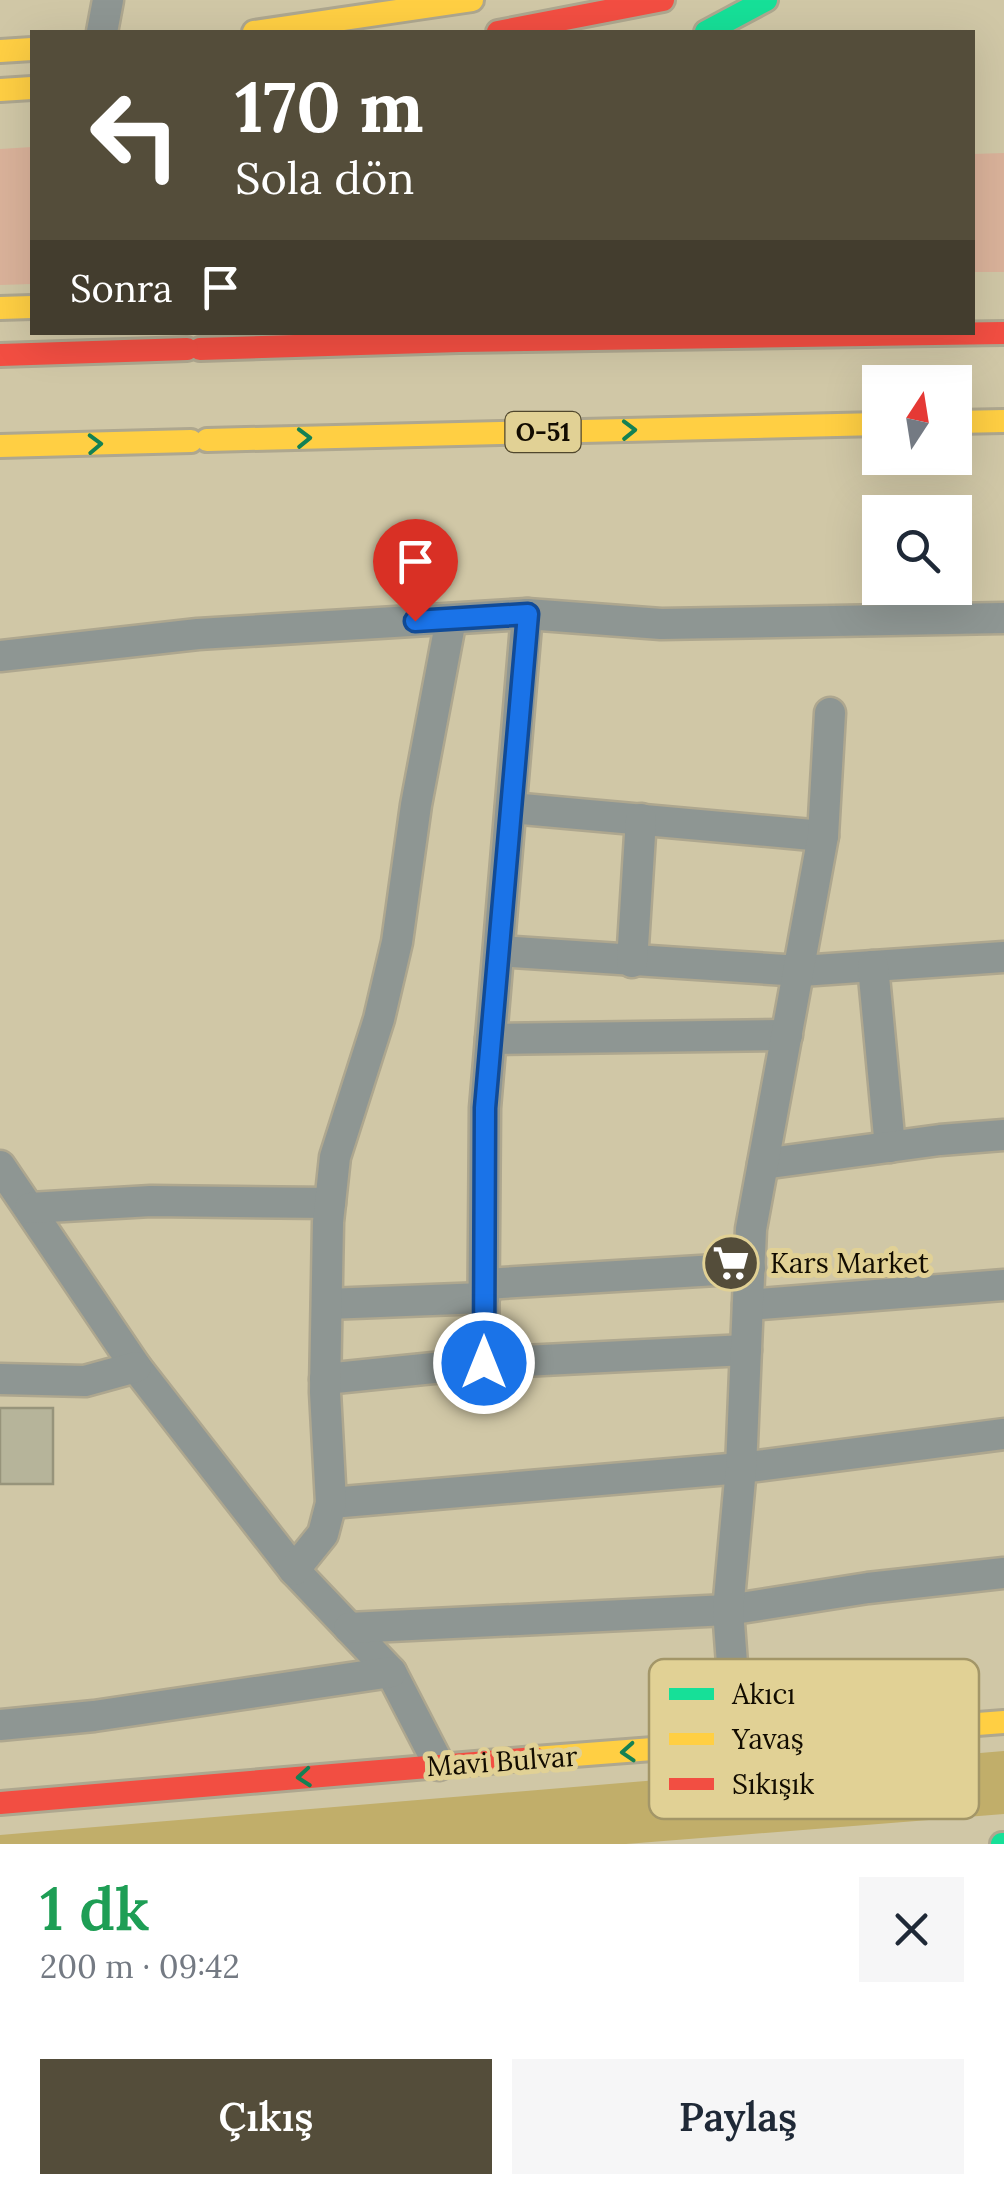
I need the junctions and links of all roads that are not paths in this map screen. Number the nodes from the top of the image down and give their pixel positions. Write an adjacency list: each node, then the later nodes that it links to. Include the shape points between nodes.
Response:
1 (108, 0): 5 (street)
2 (472, 0): 6 (main road)
3 (663, 0): 7 (main road)
4 (766, 0): 8 (main road)
5 (102, 30)
6 (268, 30)
7 (508, 30)
8 (710, 30)
9 (30, 49): 10 (main road)
10 (0, 50)
11 (30, 65): 12 (main road)
12 (0, 66)
13 (30, 88): 14 (main road)
14 (0, 90)
15 (30, 105): 16 (main road)
16 (0, 108)
17 (30, 307): 18 (main road)
18 (0, 308)
19 (975, 333): 20 (main road)
20 (1004, 333)
21 (868, 335): 22 (main road)
22 (0, 355)
23 (1004, 421): 24 (main road)
24 (972, 422)
25 (862, 424): 26 (main road, O-51, one-way to 25)
26 (0, 446)
27 (528, 614): 28 (street, via 660,624); 29 (street); 32 (street)
28 (1004, 618)
29 (452, 619): 30 (street, via 198,634); 46 (street, via 397,942 335,1157)
30 (1, 665)
31 (830, 713): 34 (street)
32 (511, 808): 33 (street); 35 (street)
33 (641, 819): 34 (street); 37 (street)
34 (824, 836): 39 (street)
35 (499, 951): 37 (street); 41 (street)
36 (1004, 957): 38 (street)
37 (632, 962): 39 (street)
38 (873, 966): 39 (street); 43 (street)
39 (800, 971): 40 (street)
40 (787, 1035): 41 (street); 44 (street)
41 (491, 1040): 50 (street)
42 (1004, 1134): 43 (street)
43 (890, 1146): 44 (street)
44 (763, 1164): 48 (street)
45 (0, 1166): 47 (street)
46 (330, 1203): 47 (street, via 151,1200); 51 (street)
47 (30, 1208): 55 (street)
48 (750, 1268): 50 (street); 52 (street)
49 (1004, 1285): 52 (street)
50 (484, 1291): 51 (street); 54 (street)
51 (327, 1304): 57 (street)
52 (748, 1305): 53 (street)
53 (746, 1350): 54 (street); 59 (street)
54 (484, 1363): 57 (street)
55 (136, 1367): 56 (street, via 85,1382); 61 (street)
56 (0, 1379)
57 (325, 1380): 60 (street)
58 (1004, 1434): 59 (street)
59 (740, 1468): 60 (street); 63 (street)
60 (330, 1503): 61 (street, via 324,1534)
61 (294, 1570): 64 (street)
62 (1004, 1573): 63 (street)
63 (728, 1610): 64 (street); 65 (street)
64 (350, 1628): 66 (street)
65 (732, 1659)
66 (391, 1672): 69 (street); 71 (street)
67 (1004, 1722): 68 (main road, Mavi Bulvar)
68 (979, 1724)
69 (0, 1725)
70 (649, 1750): 71 (main road, Mavi Bulvar, one-way to 71)
71 (439, 1765): 72 (main road, Mavi Bulvar, one-way to 72)
72 (0, 1803)

